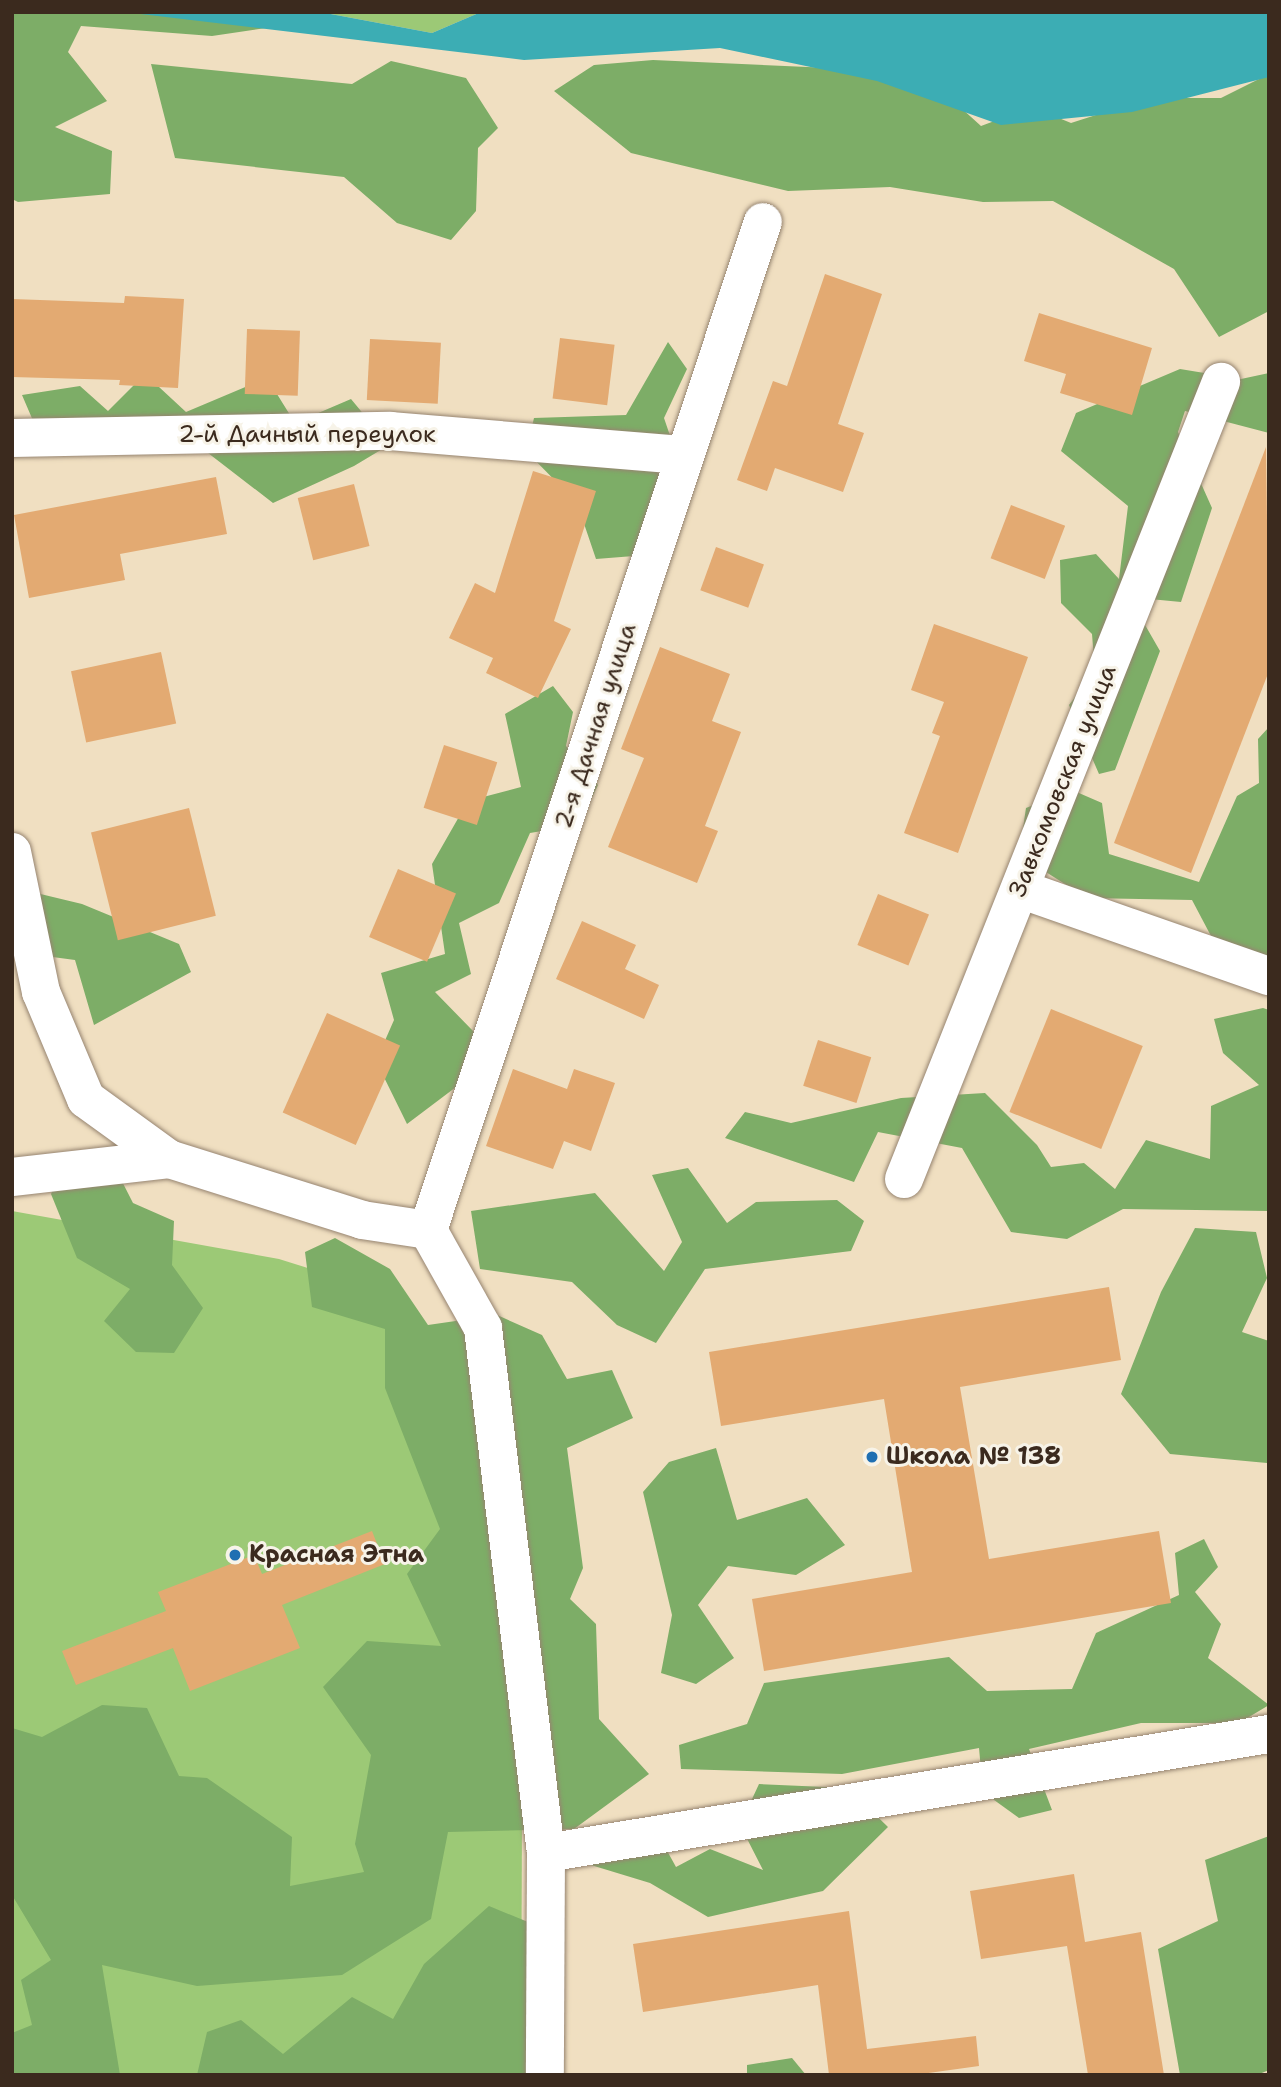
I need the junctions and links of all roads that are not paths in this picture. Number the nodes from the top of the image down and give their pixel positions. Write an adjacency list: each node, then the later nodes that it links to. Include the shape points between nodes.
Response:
1 (762, 222): 4 (street, 2-я Дачная улица)
2 (1221, 383): 6 (street, Завкомовская улица)
3 (12, 438): 4 (street, 2-й Дачный переулок, via 390,431)
4 (685, 455): 11 (street, 2-я Дачная улица)
5 (12, 852): 8 (street, via 41,992 86,1099)
6 (1020, 889): 7 (street); 10 (street, Завкомовская улица)
7 (1269, 976)
8 (169, 1159): 9 (street); 11 (street, via 362,1220)
9 (12, 1177)
10 (904, 1179)
11 (428, 1230): 13 (street, via 483,1328)
12 (1269, 1734): 13 (street)
13 (546, 1853): 14 (street)
14 (545, 2075)

